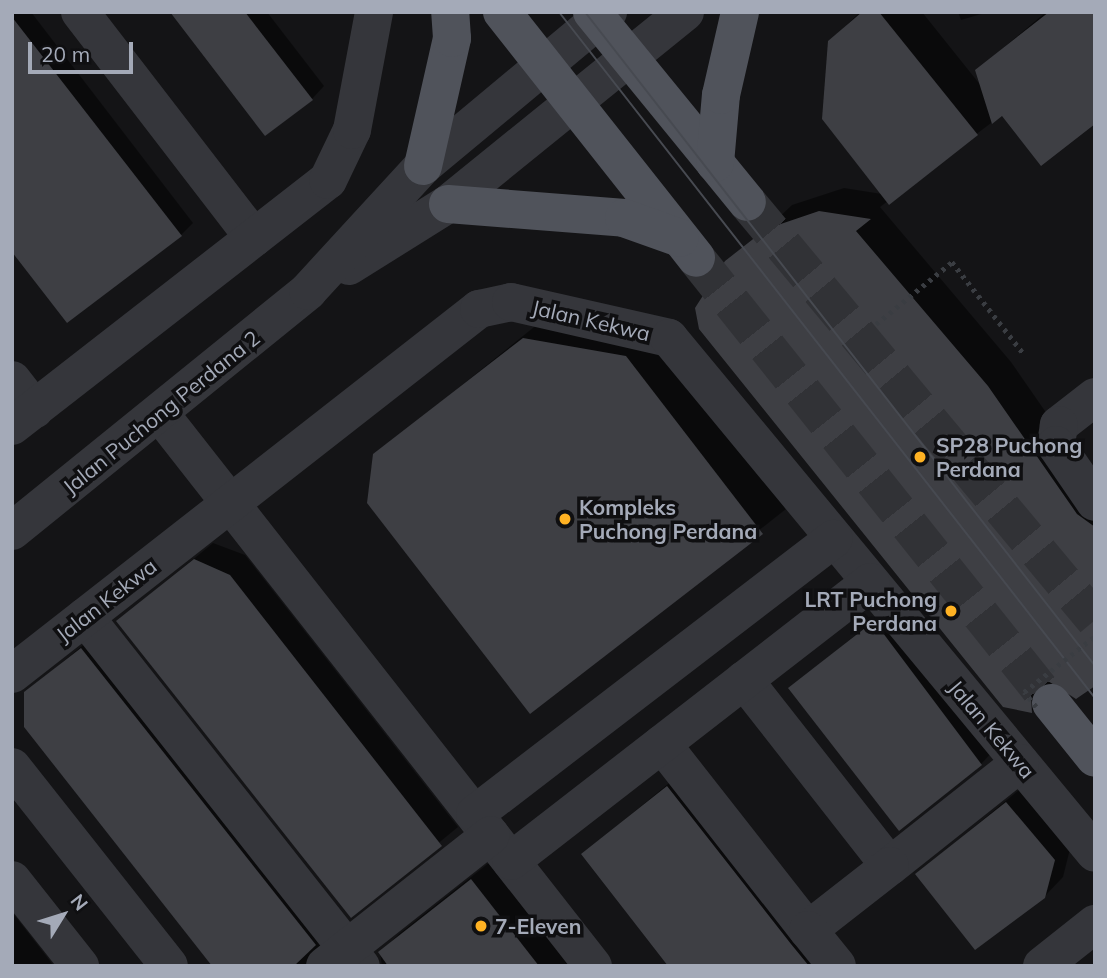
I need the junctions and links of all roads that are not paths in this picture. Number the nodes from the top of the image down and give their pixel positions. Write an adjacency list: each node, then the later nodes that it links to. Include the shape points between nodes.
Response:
1 (80, 12): 15 (street)
2 (374, 12): 15 (street, via 352,130 328,180)
3 (450, 12): 12 (main road, via 452,38)
4 (502, 12): 9 (main road)
5 (685, 12): 8 (street, Jalan Puchong Perdana 2)
6 (740, 12): 11 (main road, via 720,95)
7 (599, 15): 8 (main road); 9 (street, Jalan Puchong Perdana 2)
8 (629, 61): 10 (street, Jalan Puchong Perdana 2); 11 (main road)
9 (541, 63): 10 (main road); 12 (street, Jalan Puchong Perdana 2)
10 (573, 104): 14 (street, Jalan Puchong Perdana 2); 14 (main road, via 688,248 624,218)
11 (715, 163): 13 (main road)
12 (424, 166): 16 (street, Jalan Puchong Perdana 2)
13 (747, 202)
14 (449, 204): 16 (street, Jalan Puchong Perdana 2)
15 (254, 238): 18 (street)
16 (308, 291): 19 (street, Jalan Puchong Perdana 2)
17 (1095, 397): 21 (street, via 1059,425 1056,445)
18 (20, 405)
19 (161, 415): 20 (street); 22 (street, Jalan Puchong Perdana 2)
20 (230, 502): 23 (street, Jalan Kekwa, via 479,309 511,302 669,338); 25 (street, Jalan Kekwa); 33 (street)
21 (1095, 502)
22 (12, 531)
23 (834, 538): 24 (street, Jalan Kekwa); 33 (street)
24 (870, 582): 27 (street); 31 (street, Jalan Kekwa)
25 (85, 617): 26 (street, Jalan Kekwa); 39 (street)
26 (12, 674)
27 (744, 680): 29 (street); 35 (street)
28 (1044, 705): 30 (main road)
29 (662, 744): 33 (street); 38 (street)
30 (1095, 758)
31 (1020, 763): 34 (street, Jalan Kekwa); 35 (street)
32 (12, 767): 41 (street)
33 (492, 837): 39 (street); 42 (street)
34 (1095, 853)
35 (890, 866): 38 (street)
36 (12, 880): 40 (street)
37 (1095, 924): 44 (street)
38 (808, 930): 43 (street)
39 (344, 960)
40 (80, 966)
41 (169, 966)
42 (593, 966)
43 (836, 966)
44 (1042, 966)

